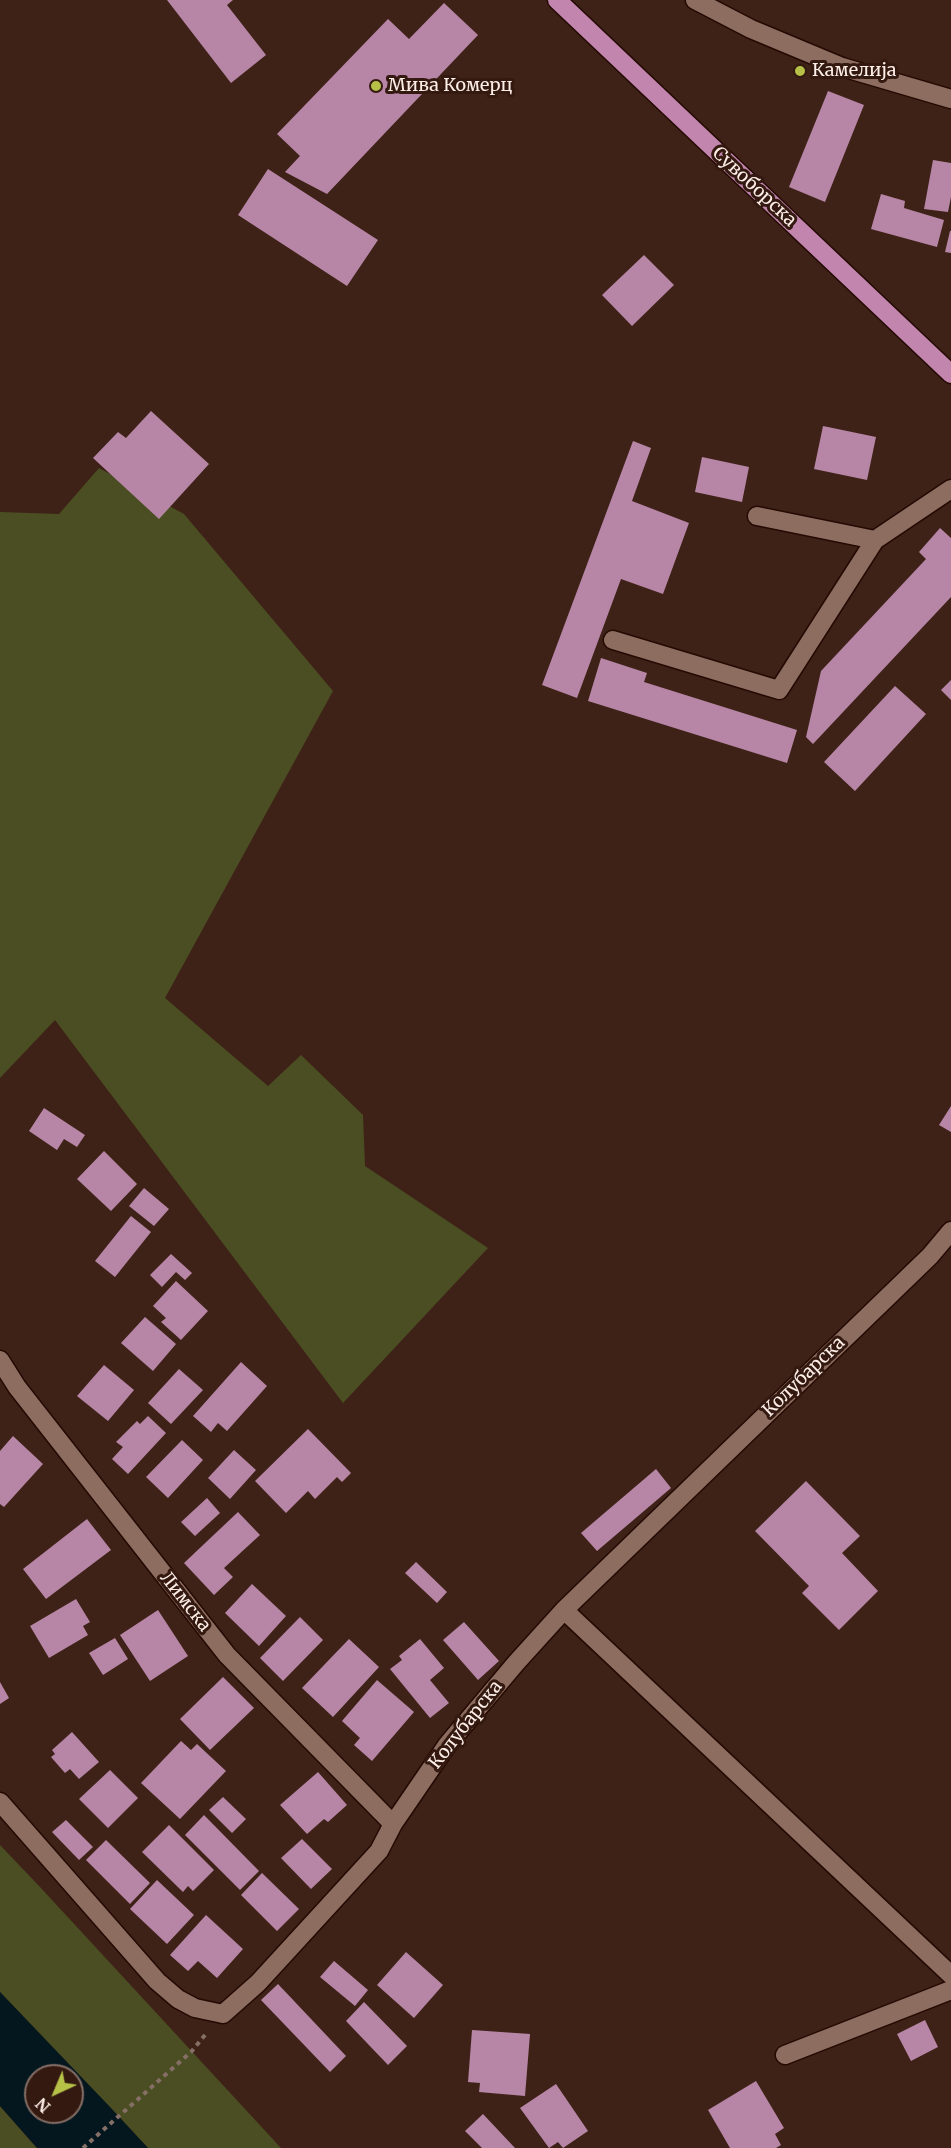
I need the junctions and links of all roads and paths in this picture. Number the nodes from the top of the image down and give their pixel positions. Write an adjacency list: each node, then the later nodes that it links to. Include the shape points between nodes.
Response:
1 (557, 0): 4 (main road, Сувоборска)
2 (695, 0): 3 (street, via 751,29 842,67)
3 (951, 99)
4 (951, 374)
5 (951, 489): 7 (street)
6 (757, 516): 7 (street)
7 (874, 540): 8 (street, via 779,690)
8 (613, 640)
9 (951, 1232): 11 (street, Колубарска)
10 (0, 1360): 13 (street, Лимска, via 227,1655)
11 (564, 1610): 13 (street, Колубарска, via 447,1745); 14 (street)
12 (0, 1802): 13 (street, Колубарска, via 157,1981 178,2000 223,2014 258,1983 380,1851)
13 (393, 1824)
14 (951, 1975)
15 (951, 1990): 17 (street)
16 (191, 2052): 18 (path)
17 (785, 2055)
18 (83, 2148)

